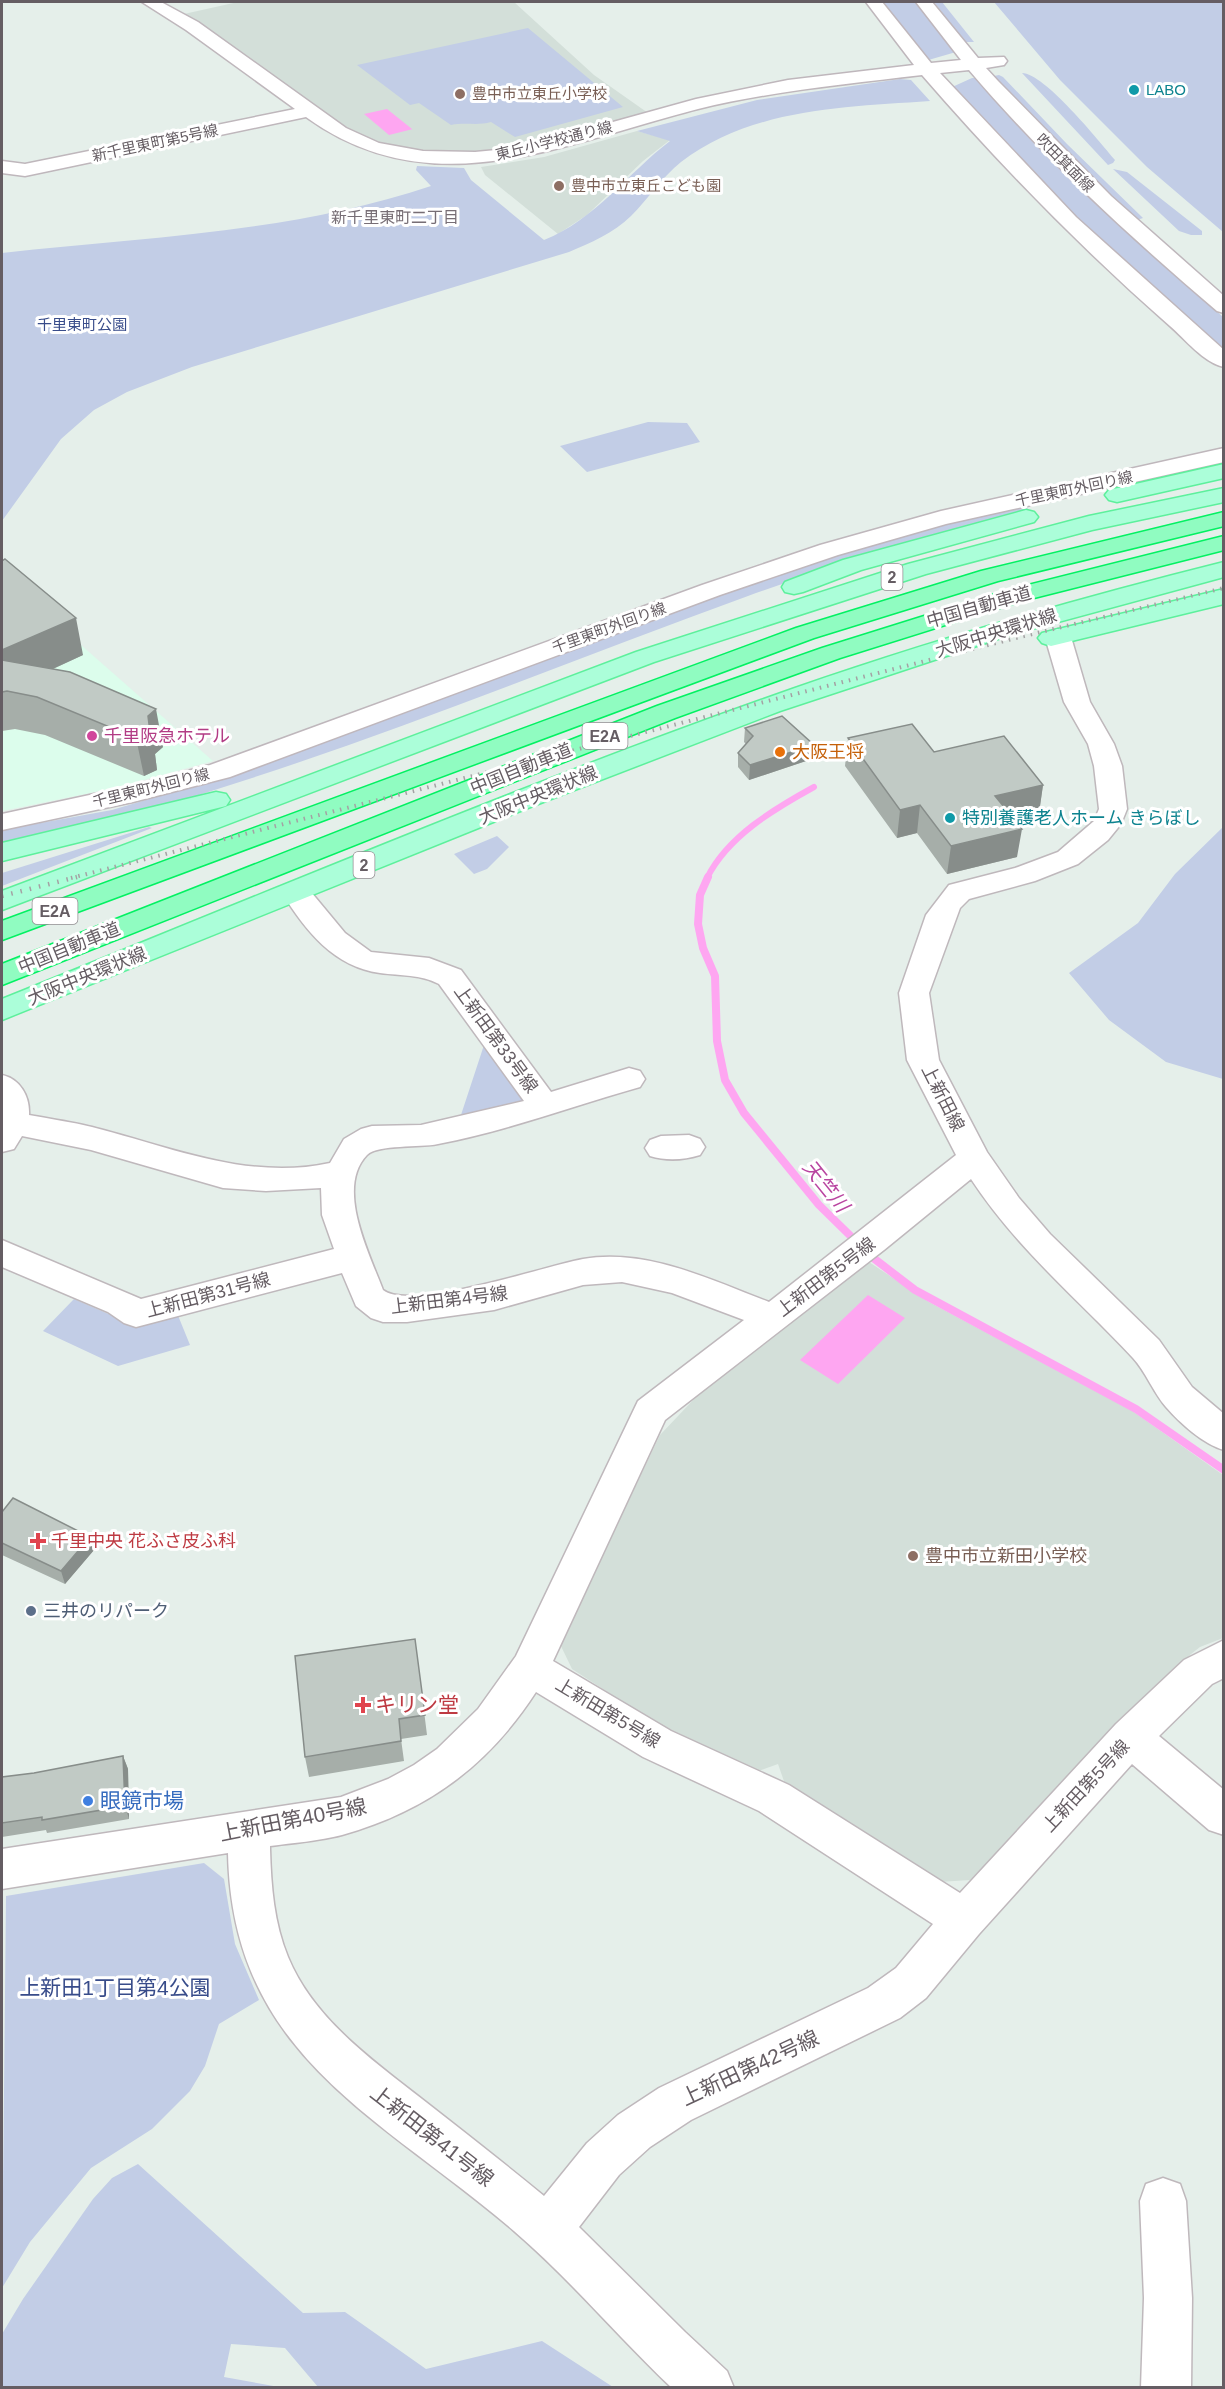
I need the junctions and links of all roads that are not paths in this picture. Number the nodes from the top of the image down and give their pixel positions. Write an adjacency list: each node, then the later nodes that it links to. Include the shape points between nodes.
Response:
1 (150, 2): 9 (street, 東丘小学校通り線, via 192,26)
2 (874, 2): 7 (street)
3 (924, 2): 6 (street, 吹田箕面線)
4 (982, 41): 5 (street)
5 (998, 61): 6 (street, 東丘小学校通り線); 8 (street)
6 (972, 64): 7 (street, 東丘小学校通り線); 11 (street, 吹田箕面線, via 1092,190)
7 (923, 68): 9 (street, 東丘小学校通り線, via 734,95 535,149 481,158 423,157 381,150 339,132); 12 (street, via 1067,220)
8 (1013, 78)
9 (309, 111): 10 (street, 新千里東町第5号線, via 25,170)
10 (2, 167)
11 (1224, 307)
12 (1224, 361)
13 (1224, 455): 25 (street, 千里東町外回り線, via 941,518 829,550 220,771)
14 (1224, 471): 21 (main road, via 979,528 852,565 661,636)
15 (1224, 495): 21 (main road, 2, via 1089,523 917,569)
16 (1224, 519): 30 (highway, 中国自動車道 / E2A, via 990,576 805,633)
17 (1224, 543): 31 (highway, 中国自動車道 / E2A, via 1013,596 831,653 666,712)
18 (1224, 569): 22 (main road, 大阪中央環状線 / 2, via 998,632)
19 (1224, 596): 20 (main road)
20 (1058, 637): 22 (main road, via 822,702); 37 (street, 上新田線, via 1077,702 1101,744 1108,766 1113,809 1107,824 1084,846 1057,863 954,896 941,915 914,993 923,1060)
21 (567, 686): 23 (main road, 2)
22 (727, 722): 28 (main road, 大阪中央環状線 / 2)
23 (411, 744): 24 (main road); 29 (main road, 2)
24 (145, 819): 26 (main road); 27 (main road)
25 (2, 822)
26 (2, 852)
27 (2, 866)
28 (296, 893): 32 (main road, 大阪中央環状線 / 2); 35 (street, 上新田第33号線, via 352,955 369,961 434,969 450,977)
29 (2, 901)
30 (2, 931)
31 (2, 975)
32 (2, 1010)
33 (629, 1080): 35 (street)
34 (2, 1086): 36 (street, via 12,1099)
35 (545, 1107): 38 (street, via 440,1134 372,1137 355,1147)
36 (7, 1133): 38 (street, via 91,1138 223,1176 266,1179)
37 (974, 1158): 41 (street, 上新田第5号線); 42 (street, 上新田線, via 1024,1228 1133,1335 1179,1397)
38 (341, 1172): 40 (street, 上新田第4号線, via 337,1192 339,1215)
39 (2, 1253): 40 (street, 上新田第31号線, via 120,1303 136,1314)
40 (354, 1257): 41 (street, 上新田第4号線, via 368,1297 383,1310 494,1297 583,1272 622,1269 677,1281)
41 (773, 1317): 44 (street, 上新田第5号線, via 651,1411)
42 (1224, 1436)
43 (1224, 1657): 45 (street, 上新田第5号線, via 1198,1672)
44 (530, 1668): 47 (street, 上新田第40号線, via 493,1724 471,1747 417,1785 383,1802 340,1816); 49 (street, 上新田第5号線, via 657,1744 774,1798)
45 (1130, 1737): 46 (street); 49 (street, 上新田第5号線)
46 (1224, 1816)
47 (249, 1831): 48 (street, 上新田第40号線); 51 (street, 上新田第41号線, via 250,1887 258,1929 273,1974 296,2015 330,2053 365,2083)
48 (2, 1869)
49 (964, 1920): 51 (street, 上新田第42号線, via 911,1983 884,2003 675,2104 634,2131 603,2159)
50 (1163, 2201): 53 (street, via 1168,2298)
51 (547, 2230): 52 (street, 上新田第41号線, via 663,2347)
52 (710, 2388)
53 (1166, 2388)

